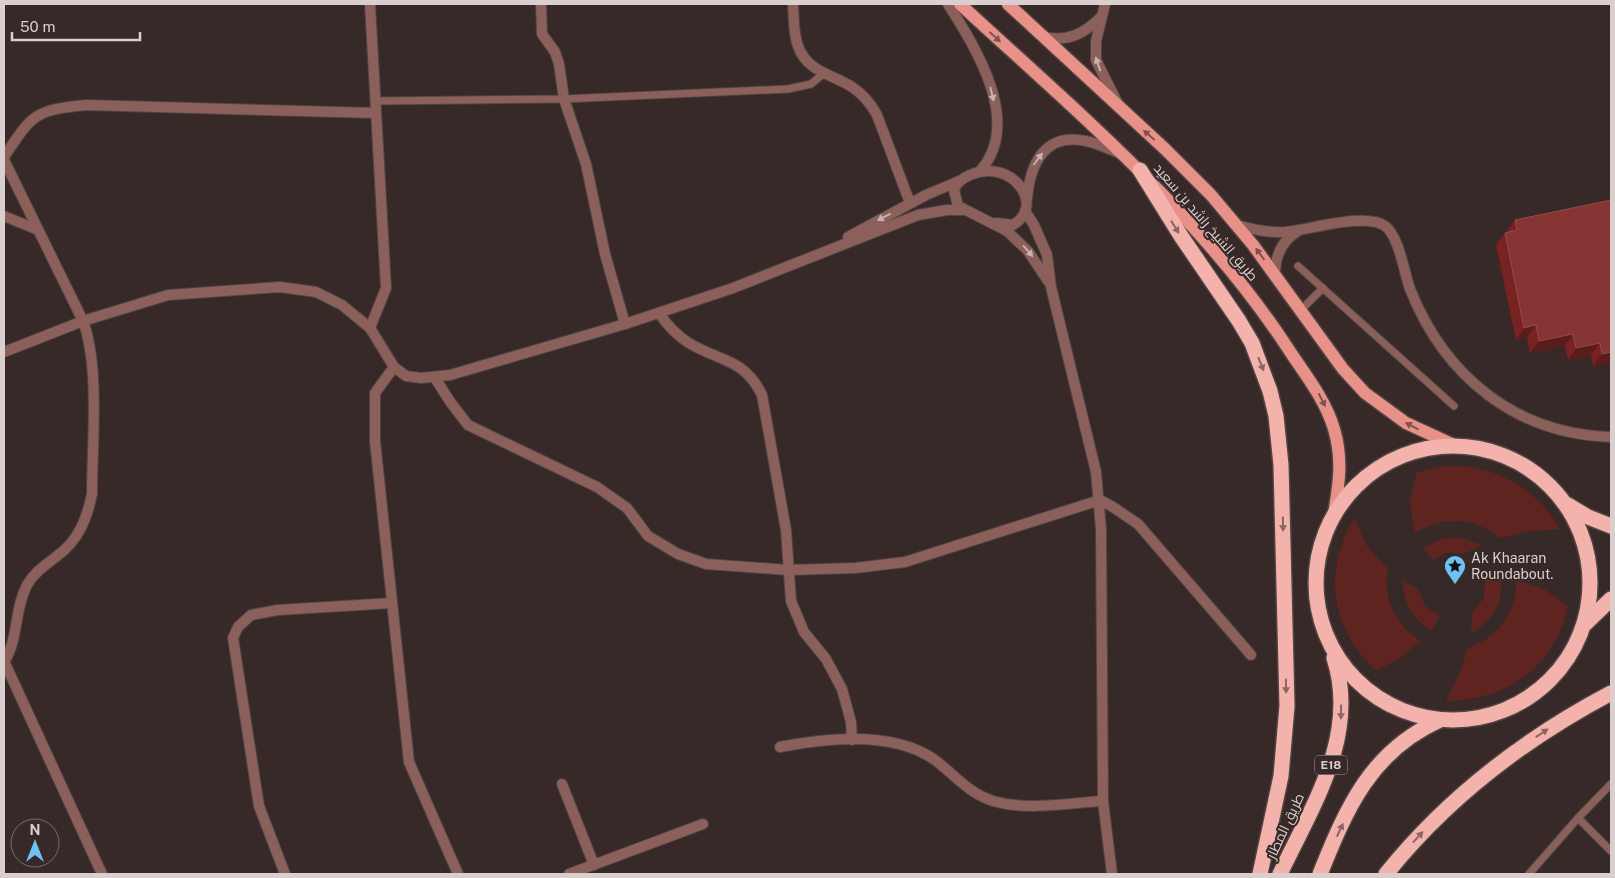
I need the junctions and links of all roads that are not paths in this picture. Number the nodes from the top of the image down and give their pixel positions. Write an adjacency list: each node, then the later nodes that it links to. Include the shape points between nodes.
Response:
1 (370, 4): 12 (street)
2 (541, 4): 11 (street, via 542,34 560,64)
3 (792, 4): 10 (street, via 798,46 808,62)
4 (948, 4): 18 (street, one-way to 18, via 978,54 994,101 998,127 996,146)
5 (960, 4): 15 (main road, طريق الشيخ راشد بن سعيد, one-way to 15)
6 (1008, 4): 9 (main road, طريق الشيخ راشد بن سعيد)
7 (1105, 4): 8 (street)
8 (1101, 16): 9 (street, via 1079,34 1061,39); 13 (street, one-way to 8, via 1096,60)
9 (1044, 37): 13 (main road, طريق الشيخ راشد بن سعيد)
10 (823, 74): 11 (lane, via 811,84 788,89); 20 (street, via 854,88 871,105)
11 (564, 99): 12 (lane); 36 (street, via 586,164 605,254)
12 (375, 101): 14 (street)
13 (1120, 108): 25 (main road, طريق الشيخ راشد بن سعيد, one-way to 13, via 1189,171)
14 (376, 113): 16 (street, via 86,105 55,108 27,123); 37 (street, via 386,288)
15 (1122, 154): 17 (main road, طريق الشيخ راشد بن سعيد); 21 (street, one-way to 15, via 1033,166 1051,146 1060,142 1088,141)
16 (4, 158): 26 (street)
17 (1140, 170): 46 (main road, طريق الشيخ راشد بن سعيد, one-way to 46, via 1238,280 1321,397 1334,429 1341,463); 71 (highway, one-way to 71, via 1240,321 1252,343 1276,416 1281,465 1287,706 1280,785)
18 (980, 171): 19 (street); 21 (street, via 997,171 1010,176 1020,186)
19 (959, 181): 20 (street); 22 (street, via 954,196)
20 (910, 203): 28 (street, one-way to 28)
21 (1026, 208): 24 (street, via 1023,217 1013,225); 31 (street, via 1047,255)
22 (962, 210): 24 (street); 28 (street, via 918,215)
23 (4, 216): 26 (street)
24 (996, 224): 31 (street, one-way to 31, via 1028,251)
25 (1236, 225): 27 (street, via 1268,232); 30 (main road, طريق الشيخ راشد بن سعيد, one-way to 25)
26 (38, 230): 35 (street)
27 (1301, 230): 30 (street, via 1286,240 1281,248); 42 (street, via 1366,220 1386,227 1395,238 1411,291 1434,334 1463,372 1481,389 1500,405 1537,424 1578,434)
28 (837, 245): 34 (street, via 760,278)
29 (1298, 266): 32 (lane)
30 (1275, 275): 33 (main road, طريق الشيخ راشد بن سعيد)
31 (1051, 287): 44 (street, via 1090,444)
32 (1323, 288): 33 (lane); 41 (lane)
33 (1300, 311): 43 (main road, طريق الشيخ راشد بن سعيد, one-way to 33, via 1416,428 1378,404 1354,382)
34 (659, 312): 36 (street); 48 (street, via 681,338 734,362 757,386 765,406 786,530)
35 (83, 321): 37 (street, via 168,295 280,287 316,292 342,305); 38 (street); 54 (street, via 89,337 92,364 92,494 89,509 84,524 68,547 36,572 26,585 12,647)
36 (625, 324): 40 (street)
37 (370, 328): 39 (street)
38 (4, 352)
39 (394, 367): 40 (street, via 406,376); 50 (street, via 376,392 375,441)
40 (435, 378): 48 (street, via 468,426 597,487 627,508 648,536 678,554 706,564)
41 (1454, 406)
42 (1611, 437)
43 (1456, 446): 45 (highway, via 1508,458 1539,476); 46 (highway, via 1420,450 1386,463 1356,485)
44 (1100, 500): 48 (street, via 905,562 854,568); 53 (street, via 1138,524); 61 (street)
45 (1563, 502): 47 (highway); 51 (highway, via 1580,530 1589,562 1590,595)
46 (1334, 514): 52 (highway, via 1320,546 1315,580 1318,615)
47 (1611, 526)
48 (788, 570): 57 (street, via 796,617 835,673 847,706)
49 (1611, 598): 51 (highway)
50 (392, 603): 67 (street, via 278,610 251,615 233,638 259,806); 68 (street, via 409,762)
51 (1583, 628): 56 (highway, via 1567,660 1542,688 1527,698 1494,714)
52 (1331, 647): 56 (highway, via 1350,675 1376,698 1407,713); 72 (highway, طريق المطار / E18, one-way to 72, via 1341,696 1337,744 1327,774)
53 (1251, 655)
54 (4, 662): 66 (street)
55 (1611, 693): 74 (highway, one-way to 55, via 1434,821 1496,765 1551,727)
56 (1440, 720): 73 (highway, E18, one-way to 56, via 1354,800 1373,769 1399,744)
57 (852, 740): 58 (street); 61 (street, via 915,749 936,761 966,788 999,802 1020,805)
58 (780, 747)
59 (562, 784): 65 (street)
60 (1611, 784): 62 (lane)
61 (1103, 801): 70 (street)
62 (1578, 818): 64 (lane); 75 (lane)
63 (703, 824): 65 (street)
64 (1611, 851)
65 (594, 865): 69 (street)
66 (102, 874)
67 (285, 874)
68 (458, 874)
69 (569, 874)
70 (1112, 874)
71 (1260, 874)
72 (1280, 874)
73 (1320, 874)
74 (1386, 874)
75 (1529, 874)

